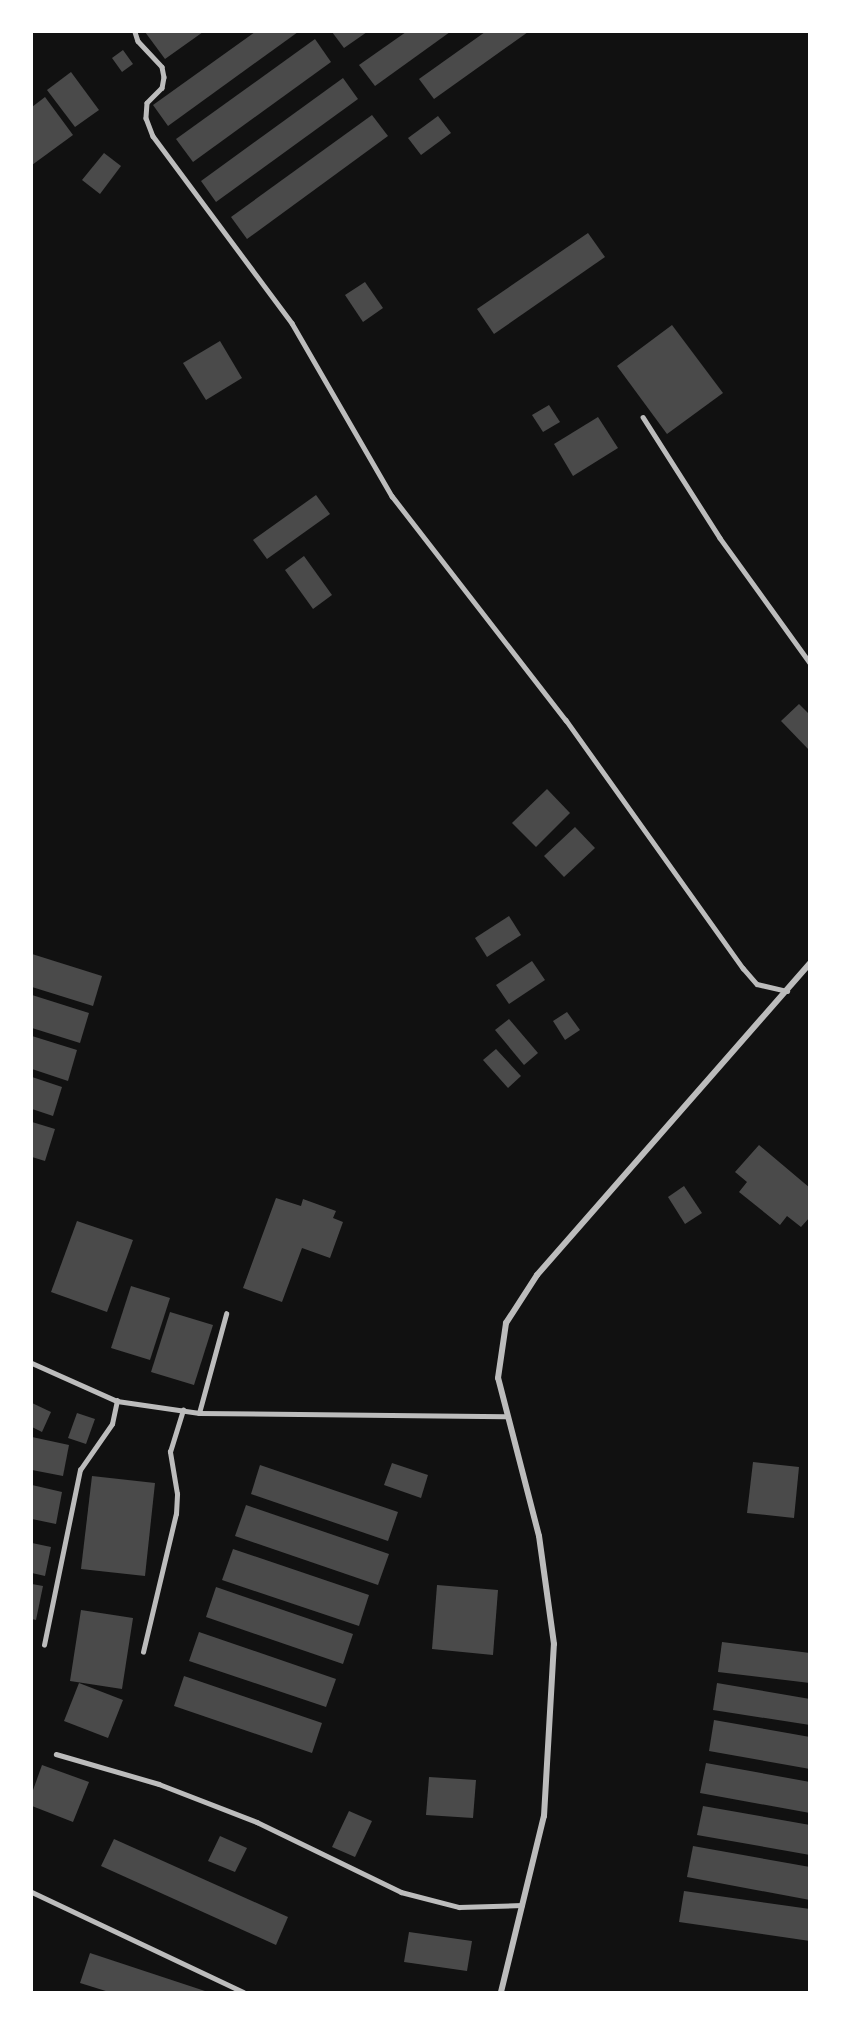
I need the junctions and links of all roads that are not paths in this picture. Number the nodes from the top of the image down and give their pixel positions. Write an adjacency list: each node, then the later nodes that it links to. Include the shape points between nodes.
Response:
1 (135, 32): 5 (lane, via 138,41 162,67 164,77 162,88 147,103 146,118 153,136 292,323 392,496 566,720 743,968 756,984)
2 (643, 417): 3 (lane, via 720,538)
3 (810, 663)
4 (810, 963): 5 (street)
5 (787, 991): 11 (street, via 537,1275 506,1323 498,1378)
6 (226, 1314): 10 (lane)
7 (32, 1363): 8 (lane)
8 (117, 1401): 9 (lane); 12 (lane, via 112,1424 80,1470)
9 (183, 1410): 10 (lane); 13 (lane, via 170,1452 176,1514)
10 (199, 1413): 11 (lane)
11 (505, 1416): 16 (street, via 539,1536 554,1644 544,1816)
12 (44, 1645)
13 (143, 1652)
14 (56, 1754): 16 (lane, via 159,1784 257,1822 401,1893 459,1907)
15 (32, 1892): 17 (lane)
16 (522, 1905): 18 (street)
17 (244, 1992)
18 (501, 1992)

